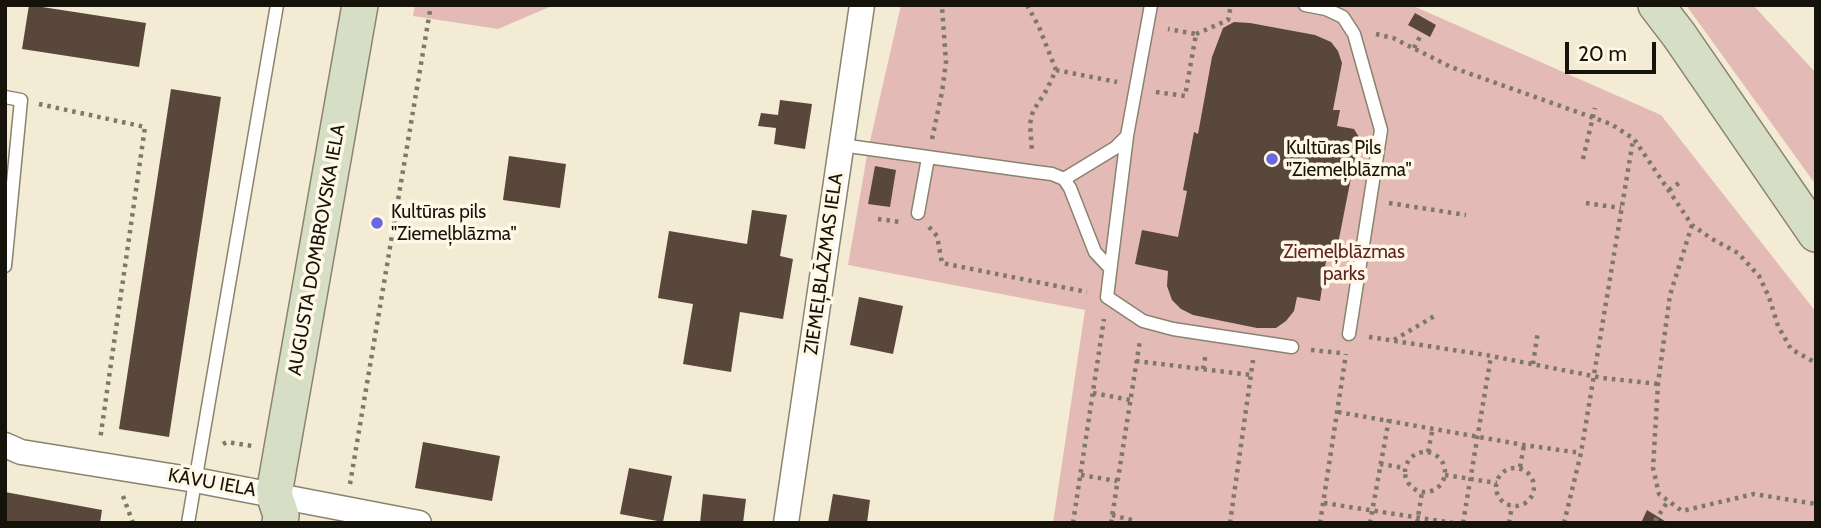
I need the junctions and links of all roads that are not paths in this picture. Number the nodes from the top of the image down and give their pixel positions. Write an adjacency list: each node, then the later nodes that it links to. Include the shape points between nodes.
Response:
1 (277, 5): 19 (lane)
2 (360, 5): 20 (main road, AUGUSTA DOMBROVSKA IELA, via 281,452)
3 (862, 5): 9 (street, ZIEMEĻBLĀZMAS IELA)
4 (1151, 5): 8 (lane)
5 (1305, 5): 16 (lane, via 1342,17 1354,34 1381,130)
6 (1656, 5): 13 (main road)
7 (5, 97): 14 (lane, via 21,100)
8 (1127, 136): 11 (lane); 15 (lane)
9 (841, 145): 10 (lane); 24 (street, ZIEMEĻBLĀZMAS IELA)
10 (928, 158): 11 (lane); 12 (lane)
11 (1064, 179): 15 (lane, via 1095,251)
12 (918, 213)
13 (1816, 234)
14 (5, 266)
15 (1110, 268): 17 (lane, via 1107,296 1143,321)
16 (1349, 334)
17 (1292, 347)
18 (5, 445): 19 (street, KĀVU IELA, via 21,452 111,466)
19 (197, 469): 20 (street, KĀVU IELA); 21 (lane)
20 (277, 508): 22 (main road, AUGUSTA DOMBROVSKA IELA, via 258,510); 23 (street, KĀVU IELA, via 346,508)
21 (188, 523)
22 (255, 523)
23 (419, 523)
24 (786, 523)

